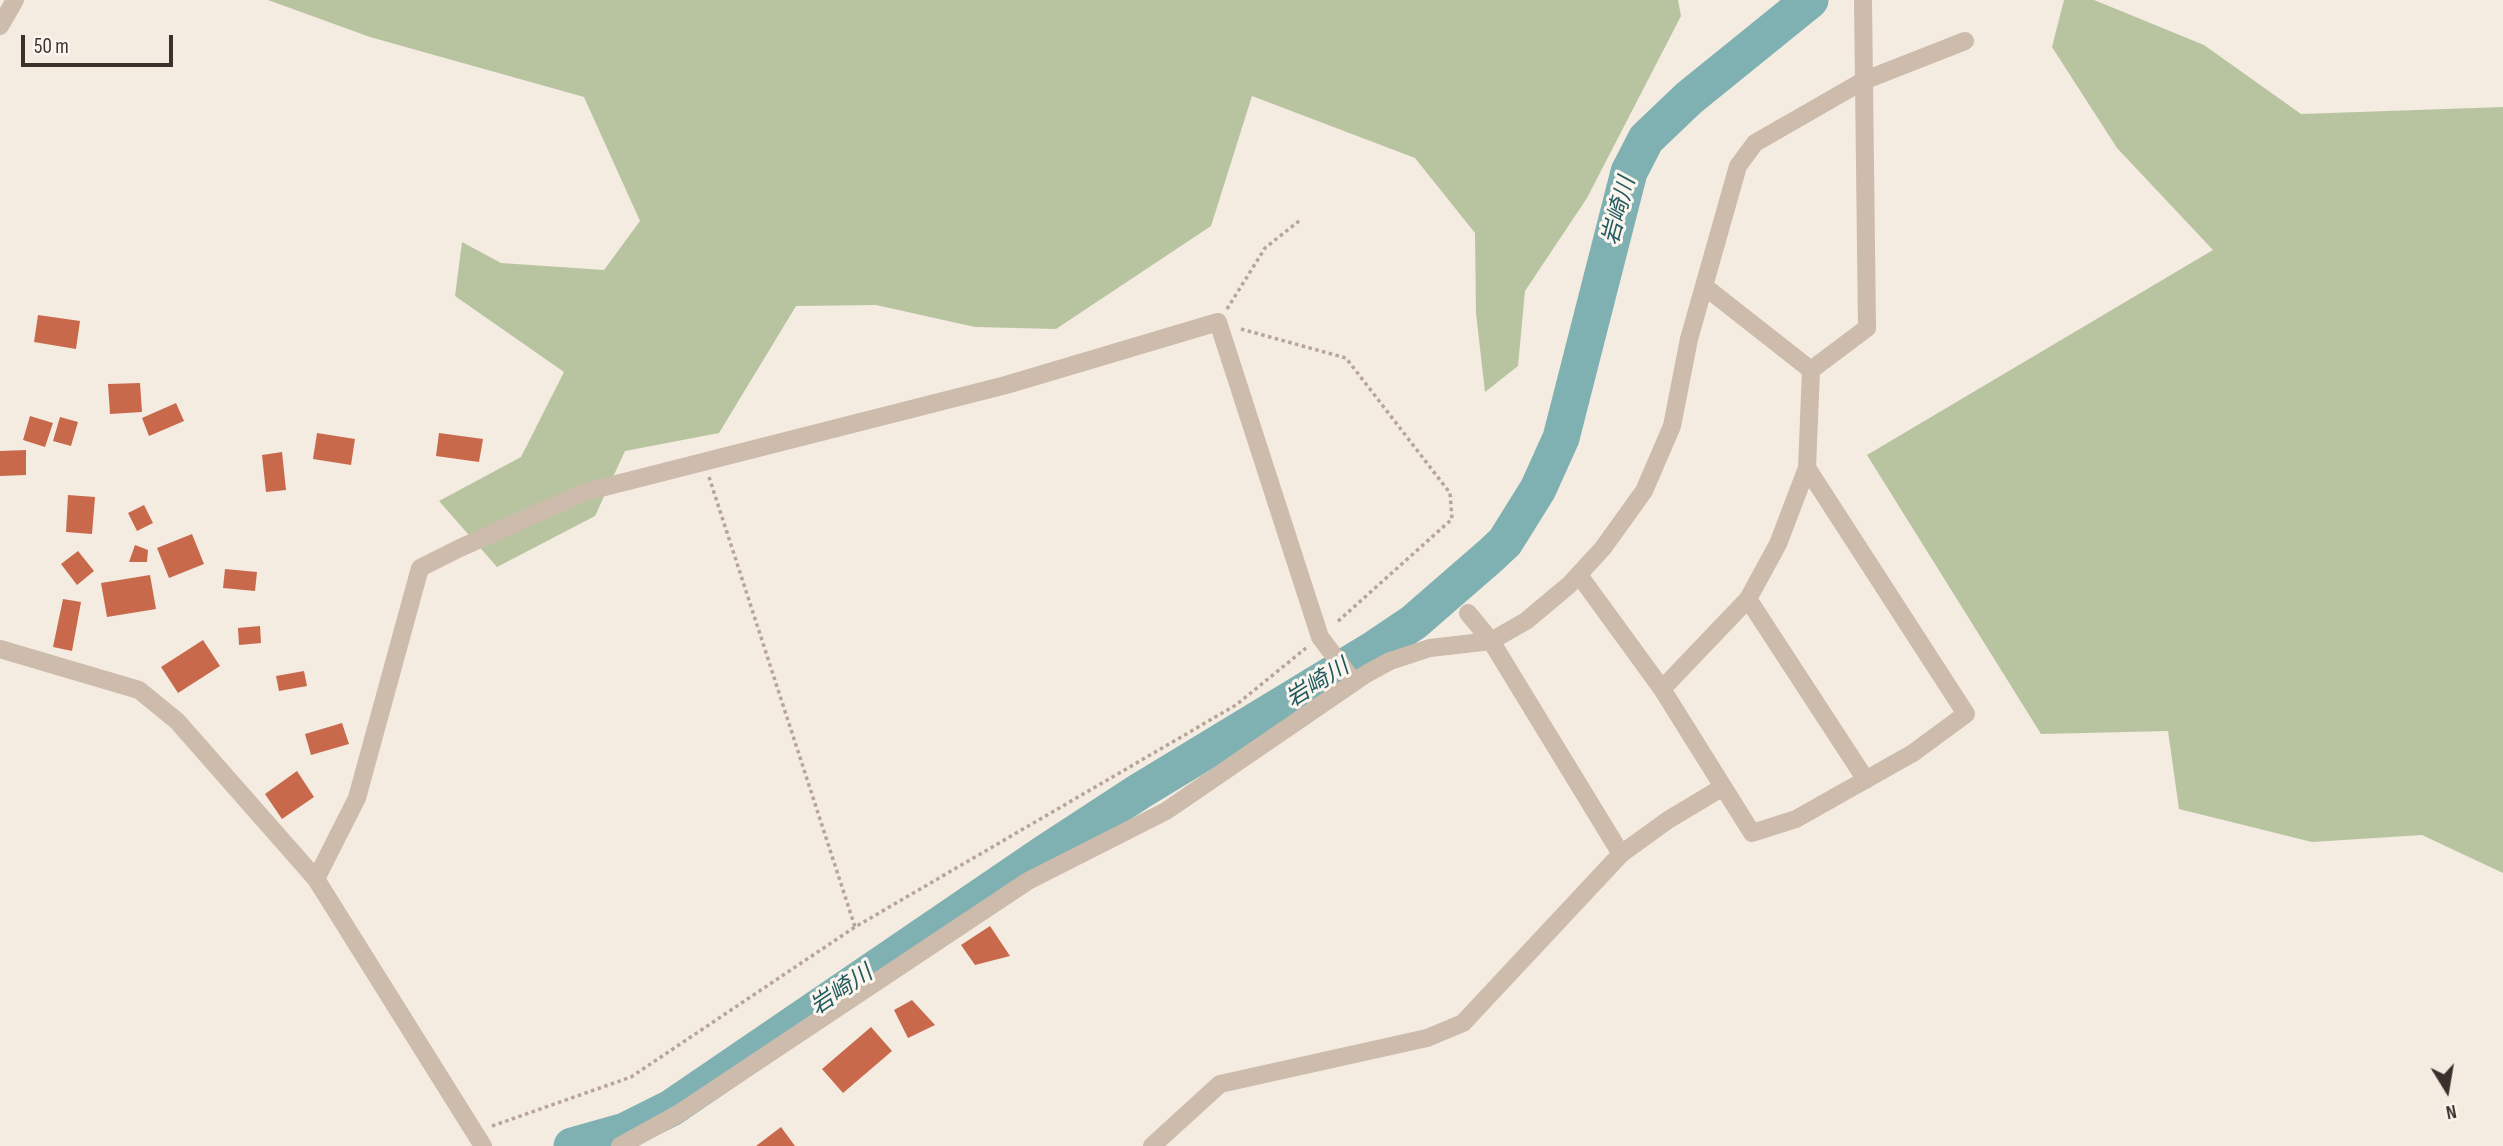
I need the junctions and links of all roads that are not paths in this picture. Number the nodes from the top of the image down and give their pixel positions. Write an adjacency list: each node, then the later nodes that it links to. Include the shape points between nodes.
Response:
1 (15, 0): 3 (street)
2 (1863, 0): 5 (street)
3 (0, 26)
4 (1965, 41): 5 (street)
5 (1863, 81): 6 (street, via 1755,143 1738,166); 7 (street, via 1867,328)
6 (1704, 286): 7 (street); 9 (street, via 1672,426 1644,491)
7 (1811, 370): 8 (street)
8 (1807, 468): 10 (street, via 1778,544); 16 (street, via 1966,714)
9 (1579, 575): 12 (street, via 1527,621); 15 (street)
10 (1748, 599): 15 (street); 16 (street)
11 (1468, 613): 12 (street)
12 (1491, 641): 14 (street, via 1430,648 1391,661); 18 (street)
13 (0, 649): 19 (street, via 139,690 177,721)
14 (1354, 682): 19 (street, via 1320,637 1219,323 1006,386 585,492 420,568 357,798); 21 (street, via 1166,811 1028,881 678,1114)
15 (1662, 689): 17 (street)
16 (1866, 780): 17 (street, via 1796,819 1752,833)
17 (1723, 787): 18 (street)
18 (1620, 854): 22 (street, via 1462,1023 1427,1038 1220,1084)
19 (316, 879): 20 (street)
20 (479, 1140)
21 (620, 1146)
22 (1152, 1146)

